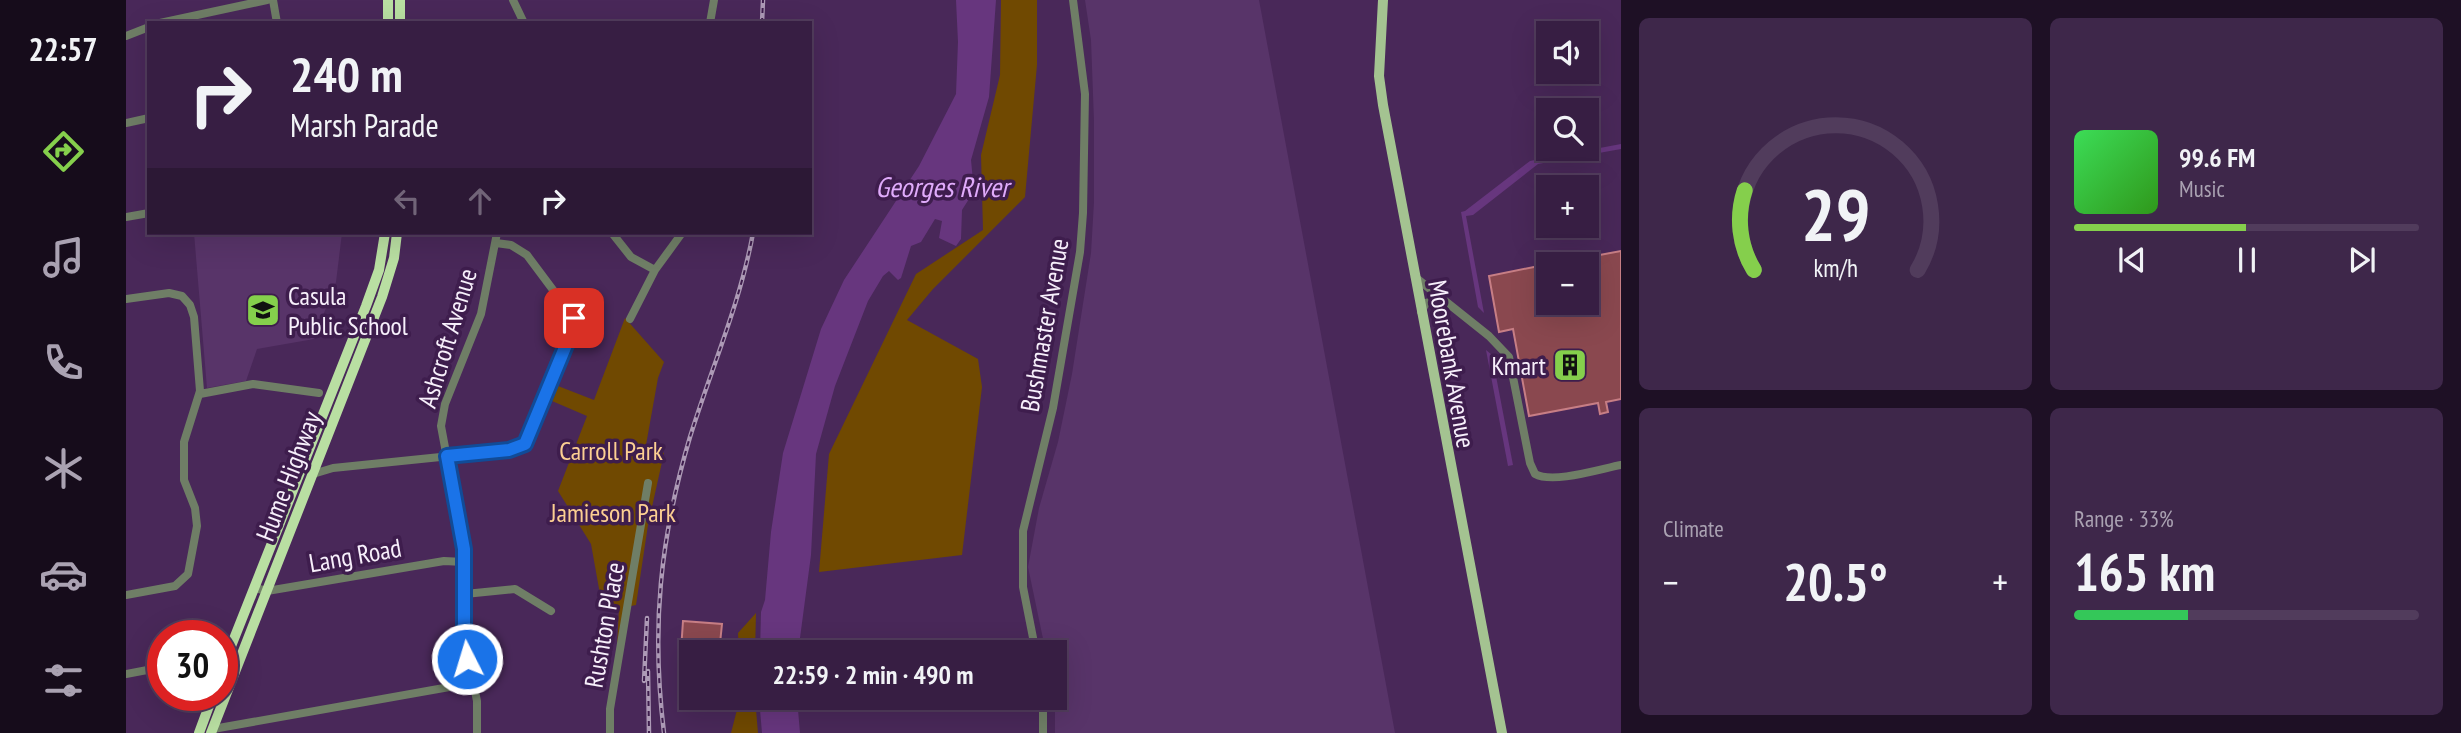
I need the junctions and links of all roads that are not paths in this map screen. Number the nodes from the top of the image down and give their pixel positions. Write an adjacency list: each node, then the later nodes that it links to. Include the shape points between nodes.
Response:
1 (267, 0): 9 (street)
2 (273, 0): 10 (street)
3 (388, 0): 11 (highway)
4 (400, 0): 12 (highway)
5 (513, 0): 13 (street)
6 (714, 0): 14 (street)
7 (1073, 0): 48 (street, Bushmaster Avenue, via 1085,94 1083,213 1054,408 1023,531 1023,587)
8 (1383, 0): 28 (main road, Moorebank Avenue, via 1378,76)
9 (169, 21)
10 (277, 21)
11 (388, 21)
12 (400, 21)
13 (523, 21)
14 (710, 21)
15 (147, 28): 16 (street)
16 (126, 36)
17 (147, 118): 18 (street)
18 (126, 122)
19 (147, 213): 20 (street)
20 (126, 217)
21 (385, 235): 42 (highway, Hume Highway, via 366,306)
22 (397, 235): 35 (highway, Hume Highway, via 389,279)
23 (497, 235): 26 (street, Ashcroft Avenue)
24 (614, 235): 27 (street, via 631,257)
25 (681, 235): 27 (street)
26 (496, 243): 36 (street, Ashcroft Avenue, via 481,314 442,417); 36 (street, via 511,245 527,255 570,310 573,325 525,444)
27 (655, 270): 32 (street)
28 (1415, 277): 29 (street); 31 (main road, Moorebank Avenue)
29 (1440, 298): 31 (street, via 1426,303); 37 (street, via 1509,357 1535,474 1559,477)
30 (126, 299): 34 (street, via 169,293 190,305)
31 (1421, 312): 60 (main road, Moorebank Avenue)
32 (630, 319)
33 (319, 393): 34 (street, via 253,384)
34 (200, 394): 45 (street, via 184,442 184,480 197,526 188,574 175,586)
35 (321, 454): 38 (street); 39 (highway, Hume Highway)
36 (447, 456): 38 (street); 41 (street, Ashcroft Avenue)
37 (1621, 466)
38 (333, 468): 39 (street)
39 (313, 474): 43 (highway, Hume Highway)
40 (648, 483): 58 (street, Rushton Place, via 610,709)
41 (464, 562): 43 (street, Lang Road, via 444,561); 44 (street, Ashcroft Avenue)
42 (255, 589): 43 (street, Lang Road); 47 (highway, Hume Highway)
43 (267, 592): 49 (highway, Hume Highway)
44 (465, 594): 46 (street, via 515,589); 52 (street, Ashcroft Avenue, via 464,638)
45 (126, 595)
46 (551, 611)
47 (238, 626)
48 (1033, 640)
49 (239, 661): 55 (highway, Hume Highway)
50 (147, 670): 51 (street)
51 (126, 674)
52 (472, 683): 55 (street); 57 (street, Ashcroft Avenue)
53 (1043, 710): 59 (street)
54 (207, 711): 56 (highway)
55 (212, 731)
56 (199, 733)
57 (477, 733)
58 (610, 733)
59 (1043, 733)
60 (1502, 733)

